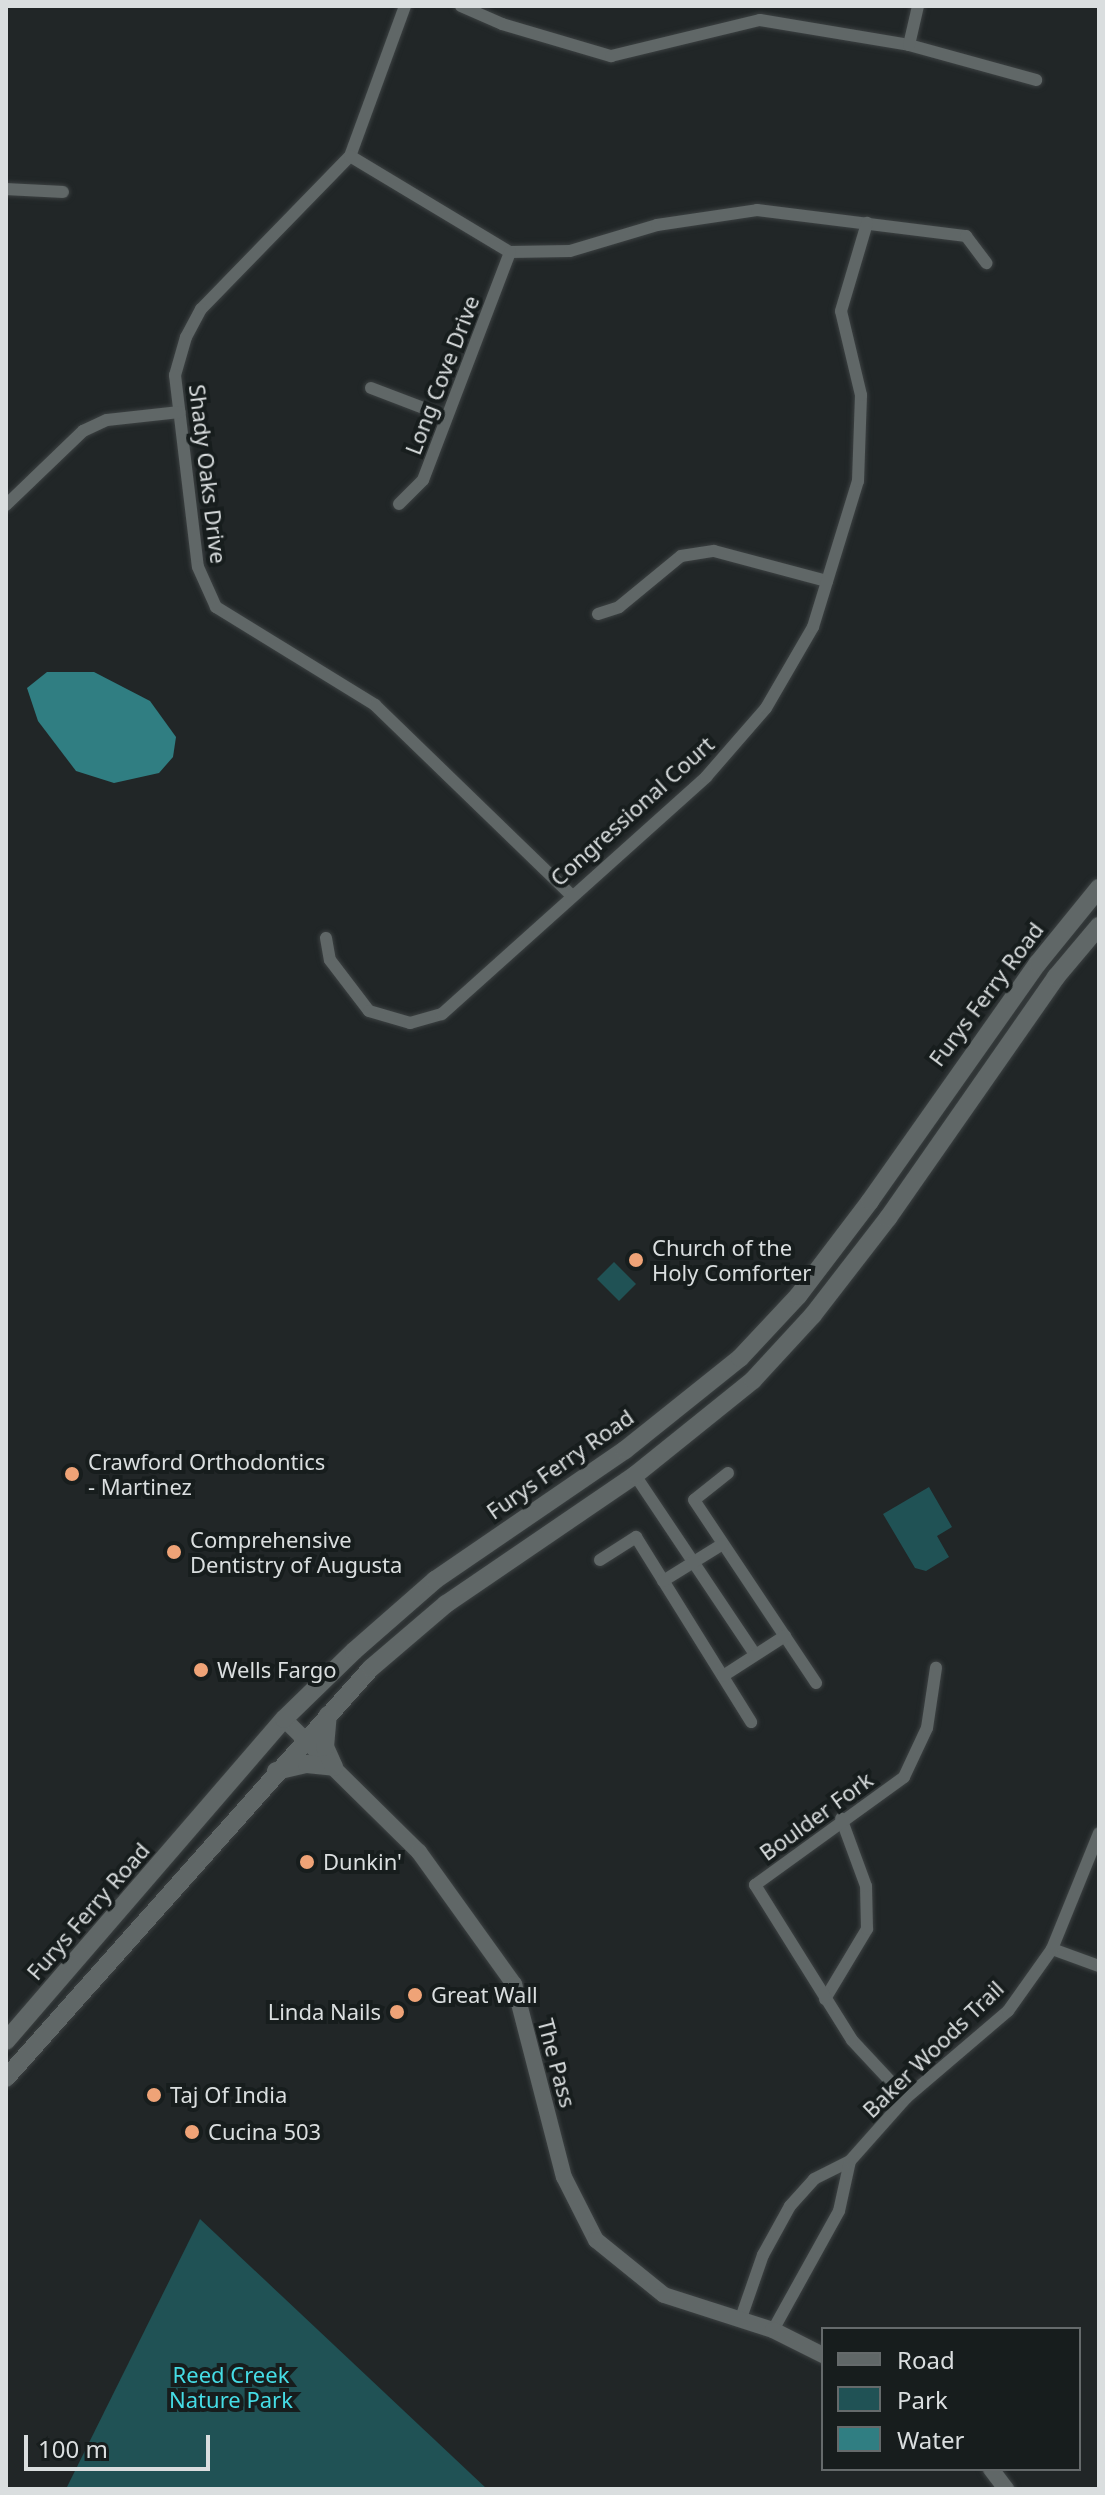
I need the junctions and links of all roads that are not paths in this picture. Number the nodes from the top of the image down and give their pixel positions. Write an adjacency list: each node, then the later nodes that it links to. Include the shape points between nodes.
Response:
1 (405, 6): 8 (street, Shady Oaks Drive)
2 (461, 6): 5 (street, via 502,24 611,56)
3 (759, 6): 5 (street)
4 (918, 6): 6 (street)
5 (760, 20): 6 (street)
6 (909, 45): 7 (street)
7 (1036, 80)
8 (350, 156): 12 (street); 15 (street, Shady Oaks Drive, via 201,309 175,375)
9 (6, 189): 10 (street)
10 (63, 192)
11 (867, 223): 12 (street, via 757,210 657,225 570,251); 13 (street, via 966,236); 19 (street, Congressional Court, via 841,311 861,395 858,481)
12 (510, 252): 16 (street, Long Cove Drive)
13 (986, 263)
14 (371, 388): 16 (street)
15 (180, 412): 18 (street, via 107,420 83,431); 22 (street, Shady Oaks Drive, via 198,567 216,607 375,705)
16 (447, 417): 17 (street, Long Cove Drive, via 423,480)
17 (399, 504)
18 (6, 505)
19 (827, 581): 20 (street, via 714,551 681,556 619,607); 22 (street, Congressional Court, via 813,627 766,708 706,777)
20 (598, 614)
21 (1099, 888): 37 (main road, Furys Ferry Road, via 1028,975 798,1296 740,1358 625,1450 435,1580)
22 (571, 895): 24 (street, Congressional Court, via 442,1014 410,1023 369,1011 330,960)
23 (1099, 926): 26 (main road, Furys Ferry Road, via 1056,977 813,1315 753,1380)
24 (326, 938)
25 (728, 1473): 27 (street, via 694,1500)
26 (635, 1475): 29 (street); 36 (main road, Furys Ferry Road, via 446,1604)
27 (723, 1544): 29 (street); 31 (street)
28 (600, 1560): 30 (street, via 636,1537)
29 (693, 1563): 30 (street); 32 (street)
30 (663, 1581): 34 (street)
31 (785, 1636): 32 (street); 35 (street)
32 (754, 1653): 34 (street)
33 (936, 1668): 42 (street, Boulder Fork, via 927,1728 904,1777)
34 (723, 1676): 38 (street)
35 (816, 1683)
36 (328, 1715): 39 (main road, Furys Ferry Road); 40 (main road, via 325,1747)
37 (284, 1719): 39 (street, The Pass); 47 (main road, Furys Ferry Road)
38 (751, 1722)
39 (302, 1742): 40 (street, The Pass); 41 (main road, Furys Ferry Road)
40 (334, 1767): 41 (main road, via 307,1764); 52 (street, The Pass, via 419,1852 514,1984 564,2177 596,2240 664,2295)
41 (276, 1771): 48 (main road, Furys Ferry Road)
42 (841, 1818): 46 (street, via 866,1886 867,1929); 46 (street, Boulder Fork, via 755,1885)
43 (1099, 1833): 44 (street, Baker Woods Trail)
44 (1052, 1949): 45 (street); 50 (street, Baker Woods Trail, via 1008,2011)
45 (1099, 1966)
46 (825, 1999): 50 (street, Boulder Fork, via 852,2040)
47 (7, 2040): 48 (main road)
48 (26, 2055): 49 (main road, Furys Ferry Road)
49 (6, 2078)
50 (906, 2098): 51 (street, Baker Woods Trail)
51 (850, 2161): 52 (street, Baker Woods Trail, via 814,2179 790,2206 763,2255); 53 (street, Baker Woods Trail, via 839,2211)
52 (741, 2318): 53 (street, The Pass)
53 (773, 2330): 54 (street, The Pass)
54 (821, 2354)
55 (992, 2471): 56 (street)
56 (1006, 2489)

